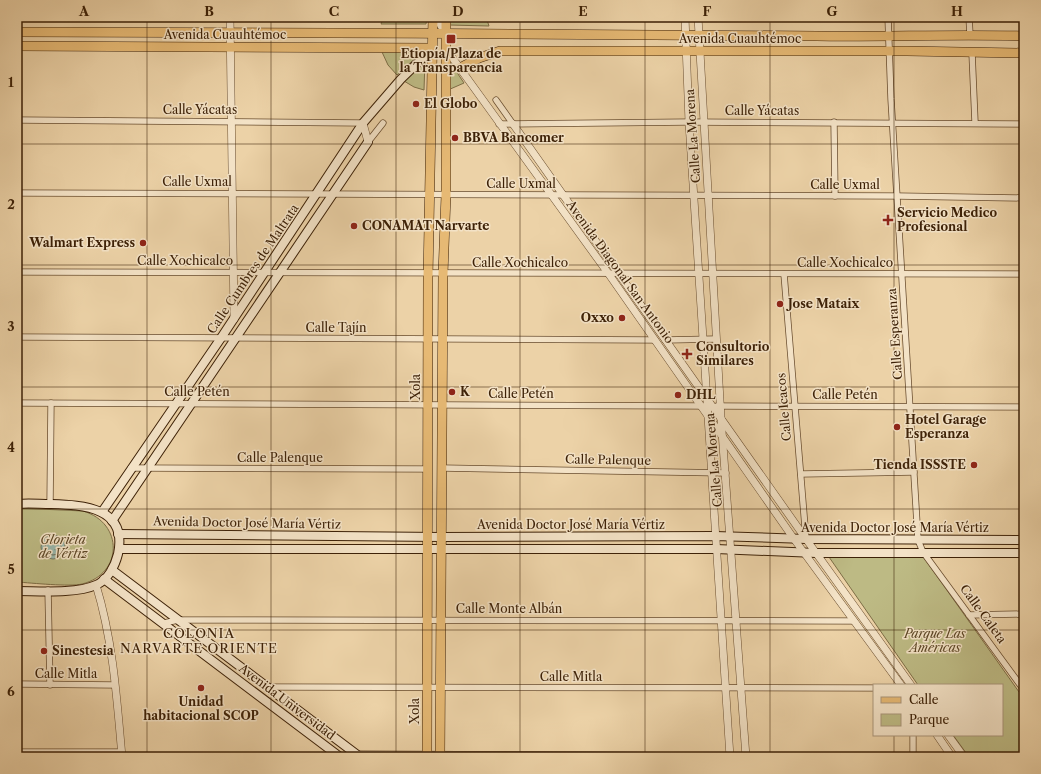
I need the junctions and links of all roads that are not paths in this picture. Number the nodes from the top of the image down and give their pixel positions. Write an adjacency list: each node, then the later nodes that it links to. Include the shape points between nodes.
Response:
1 (230, 17): 10 (street)
2 (433, 17): 11 (main road, Xola)
3 (436, 17): 12 (street)
4 (446, 17): 12 (main road, Xola)
5 (685, 17): 13 (street, Calle La Morena)
6 (698, 17): 14 (street, Calle La Morena)
7 (888, 17): 17 (street, Calle Esperanza)
8 (969, 17): 15 (street)
9 (17, 32): 10 (main road, Avenida Cuauhtémoc)
10 (230, 33): 11 (main road, Avenida Cuauhtémoc); 19 (street)
11 (432, 34): 12 (main road, Avenida Cuauhtémoc); 20 (main road, Xola)
12 (445, 34): 13 (main road, Avenida Cuauhtémoc); 21 (main road, Xola)
13 (685, 34): 14 (main road, Avenida Cuauhtémoc); 22 (street, Calle La Morena)
14 (698, 35): 17 (main road, Avenida Cuauhtémoc); 24 (street, Calle La Morena)
15 (970, 35): 16 (main road, Avenida Cuauhtémoc); 17 (main road, Avenida Cuauhtémoc)
16 (1024, 36)
17 (888, 37): 23 (street, Calle Esperanza)
18 (17, 46): 19 (main road, Avenida Cuauhtémoc)
19 (230, 47): 20 (main road, Avenida Cuauhtémoc); 30 (street)
20 (433, 48): 36 (main road, Calle Cumbres de Maltrata); 46 (main road, Xola)
21 (446, 48): 27 (street, Avenida Diagonal San Antonio); 47 (main road, Xola)
22 (686, 51): 24 (main road, Avenida Cuauhtémoc); 27 (main road, Avenida Cuauhtémoc, via 500,52 479,58); 31 (street, Calle La Morena)
23 (889, 51): 24 (main road, Avenida Cuauhtémoc); 25 (main road, Avenida Cuauhtémoc); 34 (street, Calle Esperanza)
24 (698, 52): 32 (street, Calle La Morena)
25 (972, 53): 26 (main road, Avenida Cuauhtémoc); 35 (street)
26 (1024, 53)
27 (460, 68): 38 (street, Avenida Diagonal San Antonio)
28 (496, 100): 39 (street, Avenida Diagonal San Antonio)
29 (17, 120): 30 (street, Calle Yácatas)
30 (231, 121): 36 (street, Calle Yácatas); 44 (street)
31 (689, 122): 32 (street, Calle Yácatas); 39 (street, Calle Yácatas); 49 (street, Calle La Morena)
32 (703, 122): 33 (street, Calle Yácatas); 50 (street, Calle La Morena)
33 (834, 122): 34 (street, Calle Yácatas); 52 (street)
34 (892, 122): 35 (street, Calle Yácatas); 53 (street, Calle Esperanza)
35 (975, 122): 40 (street, Calle Yácatas)
36 (363, 123): 41 (street); 43 (main road, Calle Cumbres de Maltrata)
37 (383, 123): 41 (street, Calle Cumbres de Maltrata)
38 (499, 124): 39 (street, Calle Yácatas); 51 (street, Avenida Diagonal San Antonio)
39 (513, 124): 48 (street, Avenida Diagonal San Antonio)
40 (1024, 124)
41 (368, 142): 45 (main road, Calle Cumbres de Maltrata)
42 (17, 193): 44 (street, Calle Uxmal)
43 (318, 193): 44 (street, Calle Uxmal); 45 (street, Calle Uxmal); 57 (main road, Calle Cumbres de Maltrata)
44 (232, 194): 56 (street)
45 (333, 194): 46 (street, Calle Uxmal); 58 (main road, Calle Cumbres de Maltrata)
46 (430, 195): 47 (street, Calle Uxmal); 63 (main road, Xola)
47 (446, 195): 51 (street, Calle Uxmal); 64 (main road, Xola)
48 (564, 195): 49 (street, Calle Uxmal); 51 (street, Calle Uxmal); 60 (street, Avenida Diagonal San Antonio)
49 (694, 195): 50 (street, Calle Uxmal); 61 (street, Calle La Morena)
50 (708, 195): 52 (street, Calle Uxmal); 62 (street, Calle La Morena)
51 (551, 196): 59 (street, Avenida Diagonal San Antonio)
52 (835, 196): 53 (street, Calle Uxmal)
53 (897, 196): 54 (street, Calle Uxmal); 66 (street, Calle Esperanza)
54 (1024, 198)
55 (17, 272): 56 (street, Calle Xochicalco)
56 (233, 272): 57 (street, Calle Xochicalco); 68 (street)
57 (264, 272): 58 (street, Calle Xochicalco); 68 (main road, Calle Cumbres de Maltrata)
58 (280, 272): 63 (street, Calle Xochicalco); 71 (main road, Calle Cumbres de Maltrata)
59 (608, 273): 60 (street, Calle Xochicalco); 64 (street, Calle Xochicalco); 76 (street, Avenida Diagonal San Antonio)
60 (618, 273): 61 (street, Calle Xochicalco); 77 (street, Avenida Diagonal San Antonio)
61 (699, 273): 62 (street, Calle Xochicalco); 72 (street, Calle La Morena)
62 (713, 273): 65 (street, Calle Xochicalco); 73 (street, Calle La Morena)
63 (428, 274): 64 (street, Calle Xochicalco); 74 (main road, Xola)
64 (443, 274): 75 (main road, Xola)
65 (784, 274): 66 (street, Calle Xochicalco); 87 (street, Calle Icacos)
66 (902, 274): 67 (street, Calle Xochicalco); 88 (street, Calle Esperanza)
67 (1024, 274)
68 (234, 318): 70 (main road, Calle Cumbres de Maltrata)
69 (17, 337): 70 (street, Calle Tajín)
70 (221, 338): 71 (street, Calle Tajín); 81 (main road, Calle Cumbres de Maltrata)
71 (235, 338): 74 (street, Calle Tajín); 82 (main road, Calle Cumbres de Maltrata)
72 (703, 339): 73 (street); 77 (street); 78 (street, Calle La Morena)
73 (716, 339): 86 (street, Calle La Morena)
74 (428, 340): 75 (street, Calle Tajín); 83 (main road, Xola)
75 (443, 340): 76 (street, Calle Tajín); 84 (main road, Xola)
76 (655, 340): 85 (street, Avenida Diagonal San Antonio)
77 (666, 340): 78 (street, Avenida Diagonal San Antonio)
78 (706, 398): 85 (street, Calle La Morena)
79 (17, 403): 80 (street, Calle Petén)
80 (51, 403): 81 (street, Calle Petén); 102 (street)
81 (177, 403): 82 (street, Calle Petén); 93 (main road, Calle Cumbres de Maltrata)
82 (192, 403): 83 (street, Calle Petén); 94 (main road, Calle Cumbres de Maltrata)
83 (428, 405): 84 (street, Calle Petén); 96 (main road, Xola)
84 (442, 405): 85 (street, Calle Petén); 95 (main road, Xola)
85 (707, 406): 86 (street, Calle Petén); 90 (street, Avenida Diagonal San Antonio); 91 (street, Avenida Diagonal San Antonio)
86 (720, 406): 87 (street, Calle Petén); 91 (street, Calle La Morena)
87 (795, 406): 88 (street, Calle Petén); 100 (street, Calle Icacos)
88 (910, 407): 89 (street, Calle Petén); 99 (street, Calle Esperanza)
89 (1024, 408)
90 (708, 416): 92 (street, Avenida Diagonal San Antonio); 97 (street, Calle La Morena)
91 (721, 418): 92 (street, Calle La Morena); 111 (street, Avenida Diagonal San Antonio)
92 (723, 436): 98 (street, Calle La Morena); 110 (street, Avenida Diagonal San Antonio)
93 (131, 468): 94 (street, Calle Palenque); 103 (main road, Calle Cumbres de Maltrata)
94 (148, 468): 96 (street, Calle Palenque); 104 (main road, Calle Cumbres de Maltrata)
95 (442, 468): 97 (street, Calle Palenque); 108 (main road, Xola)
96 (428, 469): 107 (main road, Xola)
97 (711, 472): 98 (street, Calle Palenque); 106 (street, Calle La Morena)
98 (726, 472): 109 (street, Calle La Morena)
99 (914, 472): 100 (street); 112 (street, Calle Esperanza)
100 (801, 474): 111 (street, Calle Icacos)
101 (17, 504): 102 (main road)
102 (50, 504): 103 (main road, via 80,505)
103 (102, 512): 104 (main road)
104 (112, 521): 105 (main road)
105 (118, 534): 107 (main road, Avenida Doctor José María Vértiz); 114 (main road)
106 (715, 536): 108 (main road, Avenida Doctor José María Vértiz); 109 (main road, Avenida Doctor José María Vértiz); 117 (street, Calle La Morena)
107 (428, 537): 108 (main road, Avenida Doctor José María Vértiz); 115 (main road, Xola)
108 (441, 537): 116 (main road, Xola)
109 (731, 537): 110 (main road, Avenida Doctor José María Vértiz); 118 (street, Calle La Morena)
110 (794, 539): 111 (main road, Avenida Doctor José María Vértiz); 119 (street, Avenida Diagonal San Antonio)
111 (806, 539): 112 (main road, Avenida Doctor José María Vértiz); 120 (street, Avenida Diagonal San Antonio)
112 (918, 540): 113 (main road, Avenida Doctor José María Vértiz); 121 (street, Calle Esperanza)
113 (1024, 540)
114 (119, 549): 115 (main road, Avenida Doctor José María Vértiz); 123 (main road)
115 (428, 549): 116 (main road, Avenida Doctor José María Vértiz); 131 (main road, Xola)
116 (441, 549): 117 (main road, Avenida Doctor José María Vértiz); 132 (main road, Xola)
117 (716, 549): 118 (main road, Avenida Doctor José María Vértiz); 133 (street, Calle La Morena)
118 (732, 550): 119 (main road, Avenida Doctor José María Vértiz); 134 (street, Calle La Morena)
119 (805, 552): 120 (main road, Avenida Doctor José María Vértiz); 135 (street, Avenida Diagonal San Antonio)
120 (816, 552): 121 (main road, Avenida Doctor José María Vértiz); 143 (street, Avenida Diagonal San Antonio)
121 (924, 552): 122 (main road, Avenida Doctor José María Vértiz); 129 (street, Calle Caleta)
122 (1024, 553)
123 (112, 570): 124 (main road); 130 (main road, Avenida Universidad)
124 (104, 579): 125 (main road); 136 (main road, Avenida Universidad)
125 (96, 585): 126 (main road, via 81,589); 144 (street, via 104,611)
126 (48, 590): 127 (main road); 141 (street)
127 (17, 591)
128 (1024, 614): 129 (street)
129 (969, 615): 139 (street, Calle Caleta)
130 (178, 620): 131 (street, Calle Monte Albán); 136 (street, Calle Monte Albán); 137 (main road, Avenida Universidad)
131 (427, 620): 132 (street, Calle Monte Albán); 146 (main road, Xola)
132 (440, 620): 133 (street, Calle Monte Albán); 147 (main road, Xola)
133 (721, 621): 134 (street, Calle Monte Albán); 148 (street, Calle La Morena)
134 (736, 621): 135 (street, Calle Monte Albán); 149 (street, Calle La Morena)
135 (854, 621): 142 (street, Avenida Diagonal San Antonio)
136 (164, 623): 138 (main road, Avenida Universidad)
137 (232, 660): 138 (main road); 145 (main road, Avenida Universidad)
138 (224, 669): 162 (main road, Avenida Universidad)
139 (1021, 681): 151 (street, Calle Caleta)
140 (17, 684): 141 (street, Calle Mitla)
141 (50, 684): 144 (street, Calle Mitla)
142 (900, 684)
143 (910, 684)
144 (115, 685): 156 (street)
145 (268, 687): 146 (street, Calle Mitla); 157 (main road, Avenida Universidad)
146 (427, 687): 147 (street, Calle Mitla); 158 (main road, Xola)
147 (440, 688): 148 (street, Calle Mitla); 159 (main road, Xola)
148 (725, 688): 149 (street, Calle Mitla); 160 (street, Calle La Morena)
149 (741, 688): 150 (street, Calle Mitla); 161 (street, Calle La Morena)
150 (873, 688)
151 (1024, 690)
152 (913, 736): 163 (street)
153 (938, 736): 164 (street)
154 (949, 736): 165 (street)
155 (17, 752): 156 (street)
156 (122, 755)
157 (358, 756): 158 (street)
158 (427, 756): 159 (street)
159 (440, 756): 160 (street)
160 (730, 756): 161 (street)
161 (746, 756): 163 (street)
162 (340, 757)
163 (913, 757): 164 (street)
164 (952, 757)
165 (964, 757)

